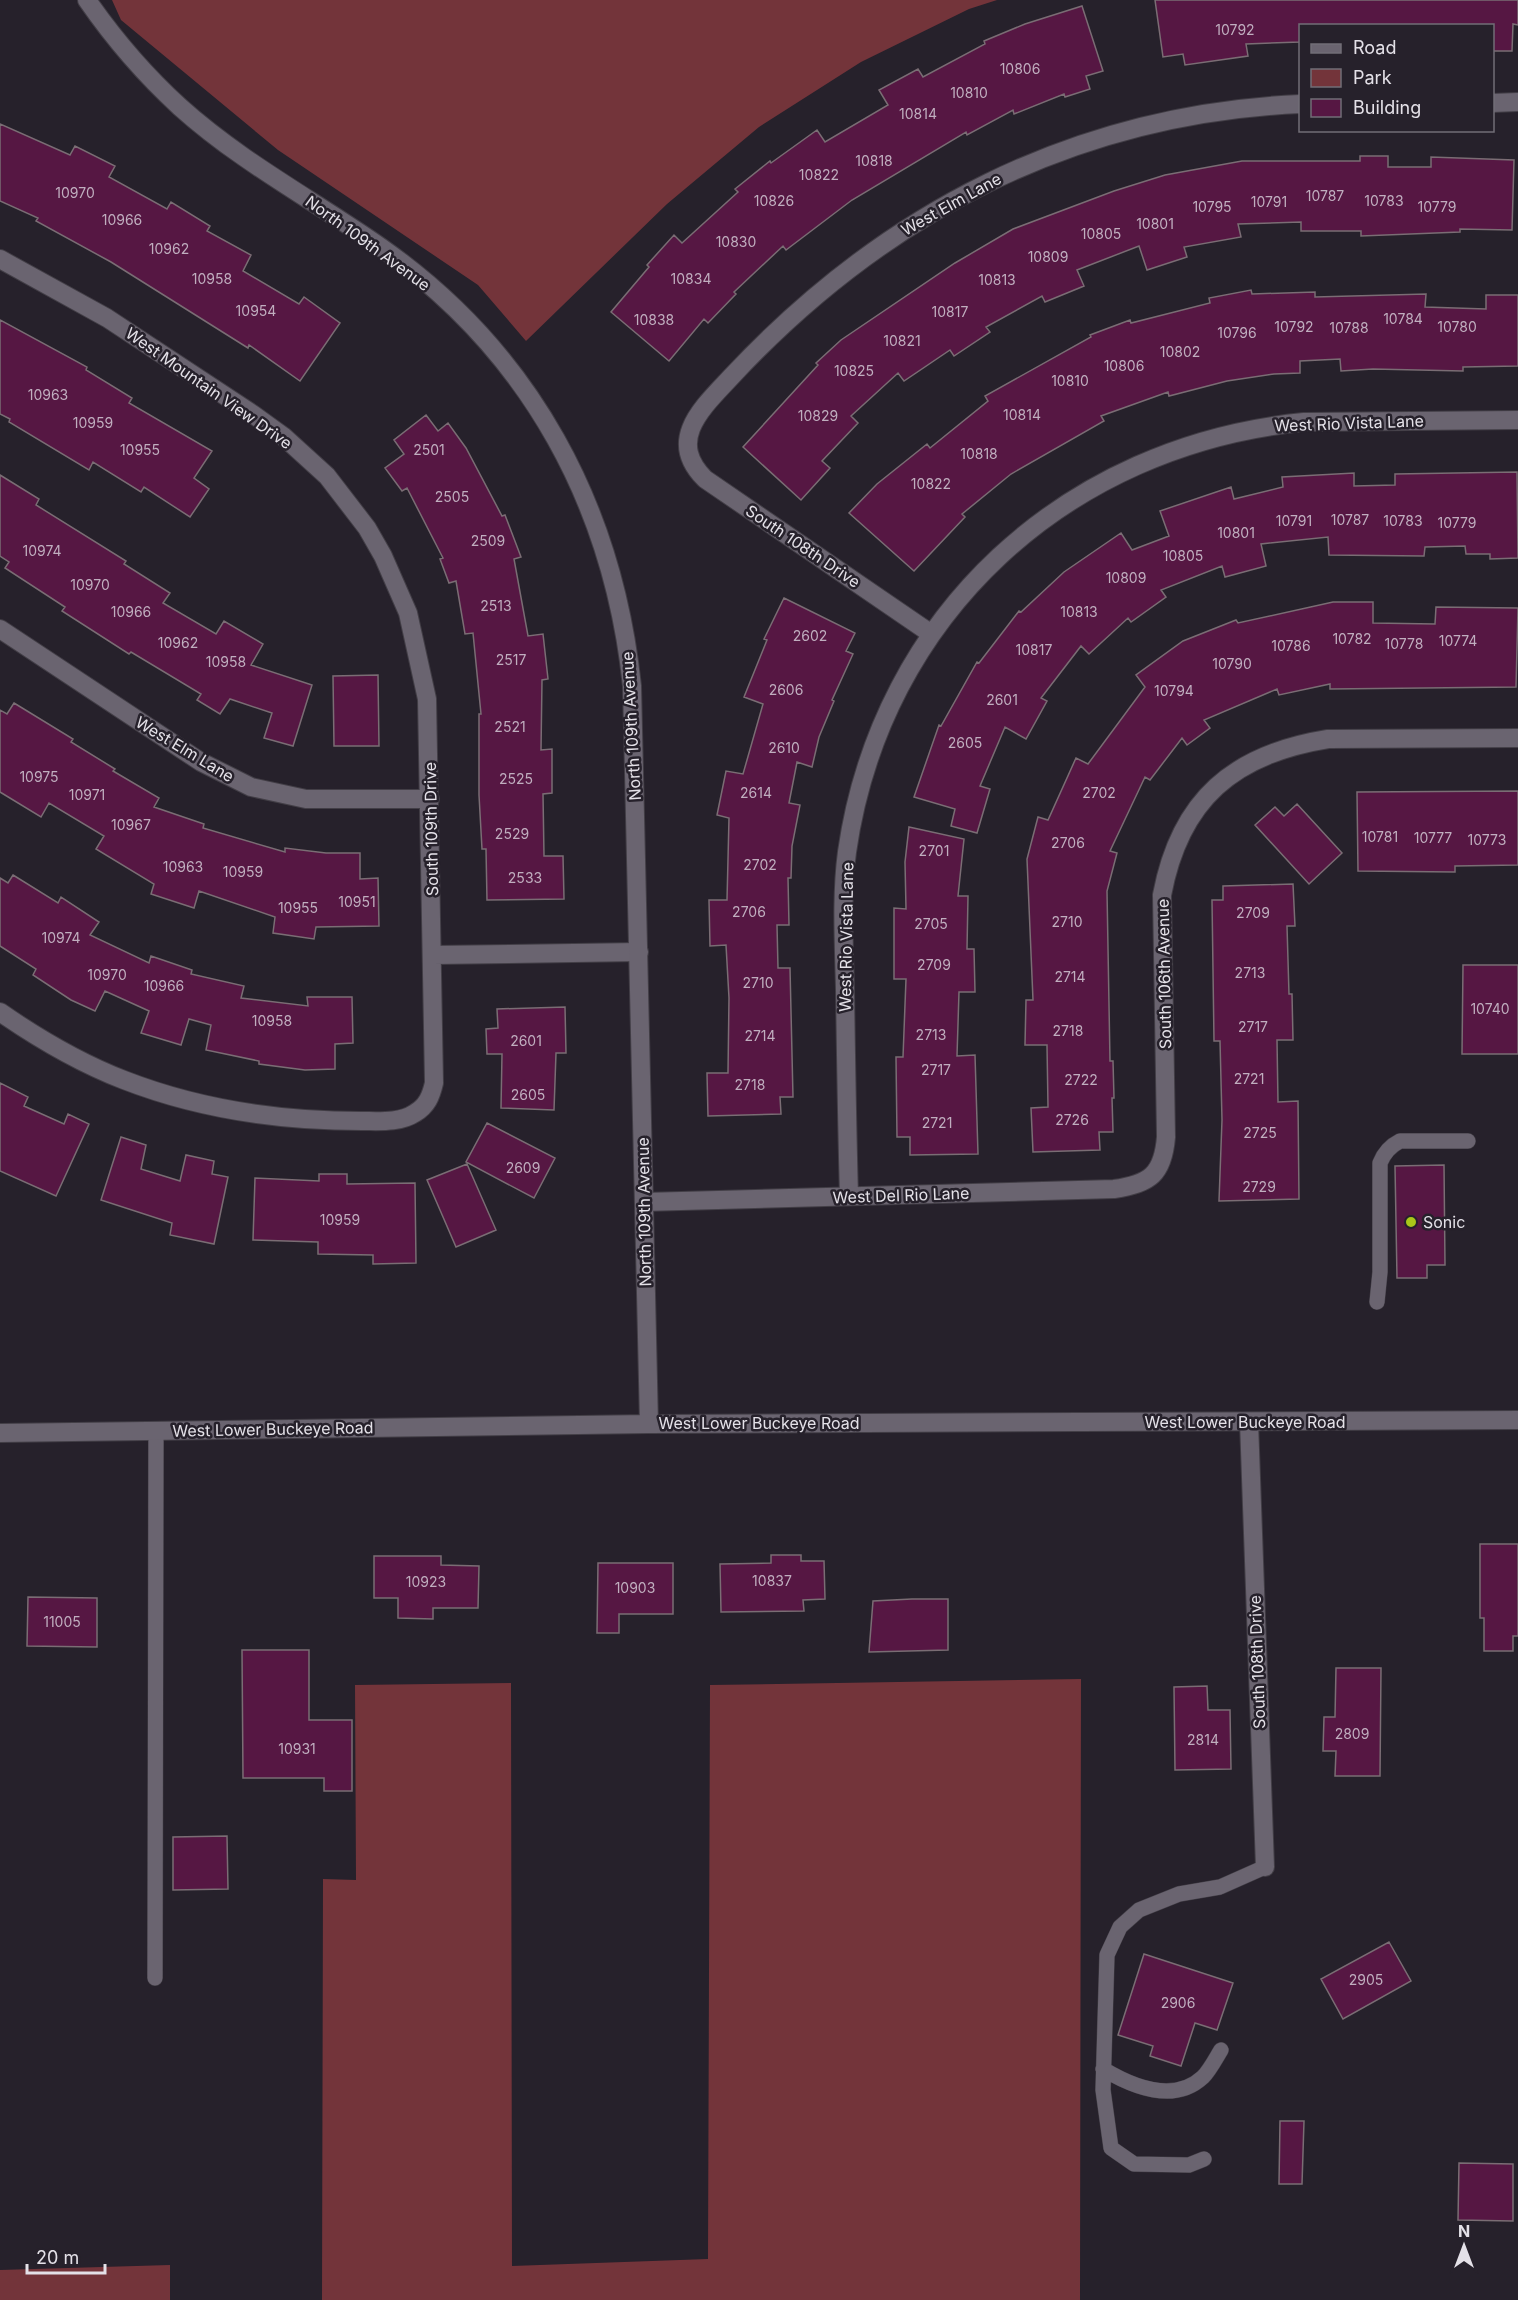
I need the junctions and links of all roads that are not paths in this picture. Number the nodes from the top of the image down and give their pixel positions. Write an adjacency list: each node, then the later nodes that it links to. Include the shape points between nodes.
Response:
1 (87, 0): 13 (street, North 109th Avenue, via 141,68 180,107 250,160 381,248 446,300 503,361 555,437 602,539 628,648 634,724)
2 (1518, 102): 3 (street)
3 (1494, 103)
4 (1299, 104): 7 (street, West Elm Lane, via 1193,116 1122,132 1021,168 939,208 860,260 778,328 699,413)
5 (0, 259): 8 (street, West Mountain View Drive, via 107,318 282,436 327,476)
6 (1518, 420): 10 (street, West Rio Vista Lane, via 1304,422 1234,431 1173,450 1108,478 1044,519 992,563)
7 (688, 448): 10 (street, South 108th Drive, via 691,460 705,479)
8 (383, 556): 12 (street, South 109th Drive, via 408,613 422,671 429,725)
9 (0, 629): 12 (street, West Elm Lane, via 193,757 251,787 306,799)
10 (930, 633): 18 (street, West Rio Vista Lane, via 900,684 884,722 862,783 847,853 843,926)
11 (1518, 738): 17 (street, South 106th Avenue, via 1328,740 1300,744 1244,765 1223,780 1189,819 1168,867 1161,922 1166,1137 1162,1162)
12 (430, 800): 14 (street, South 109th Drive)
13 (639, 952): 14 (street); 19 (street, North 109th Avenue)
14 (433, 955): 15 (street, South 109th Drive, via 436,1070 424,1107 402,1119 331,1121 258,1116 210,1106 154,1091 95,1068)
15 (0, 1012)
16 (1468, 1141): 20 (lane, via 1400,1141 1383,1156)
17 (1155, 1174): 18 (street, West Del Rio Lane, via 1144,1182 1114,1189)
18 (849, 1196): 19 (street, West Del Rio Lane)
19 (644, 1202): 23 (street, North 109th Avenue)
20 (1377, 1302)
21 (1518, 1420): 22 (street, West Lower Buckeye Road)
22 (1249, 1422): 23 (street, West Lower Buckeye Road); 26 (street, South 108th Drive)
23 (649, 1424): 24 (street, West Lower Buckeye Road)
24 (156, 1430): 25 (street, West Lower Buckeye Road); 27 (lane)
25 (0, 1433)
26 (1264, 1867): 29 (lane, via 1220,1887 1179,1894 1149,1906 1120,1927 1107,1955)
27 (155, 1978)
28 (1221, 2050): 29 (lane, via 1204,2076 1187,2089 1163,2091 1129,2084)
29 (1104, 2069): 30 (lane, via 1103,2090 1112,2148 1134,2164 1189,2166)
30 (1204, 2159)

